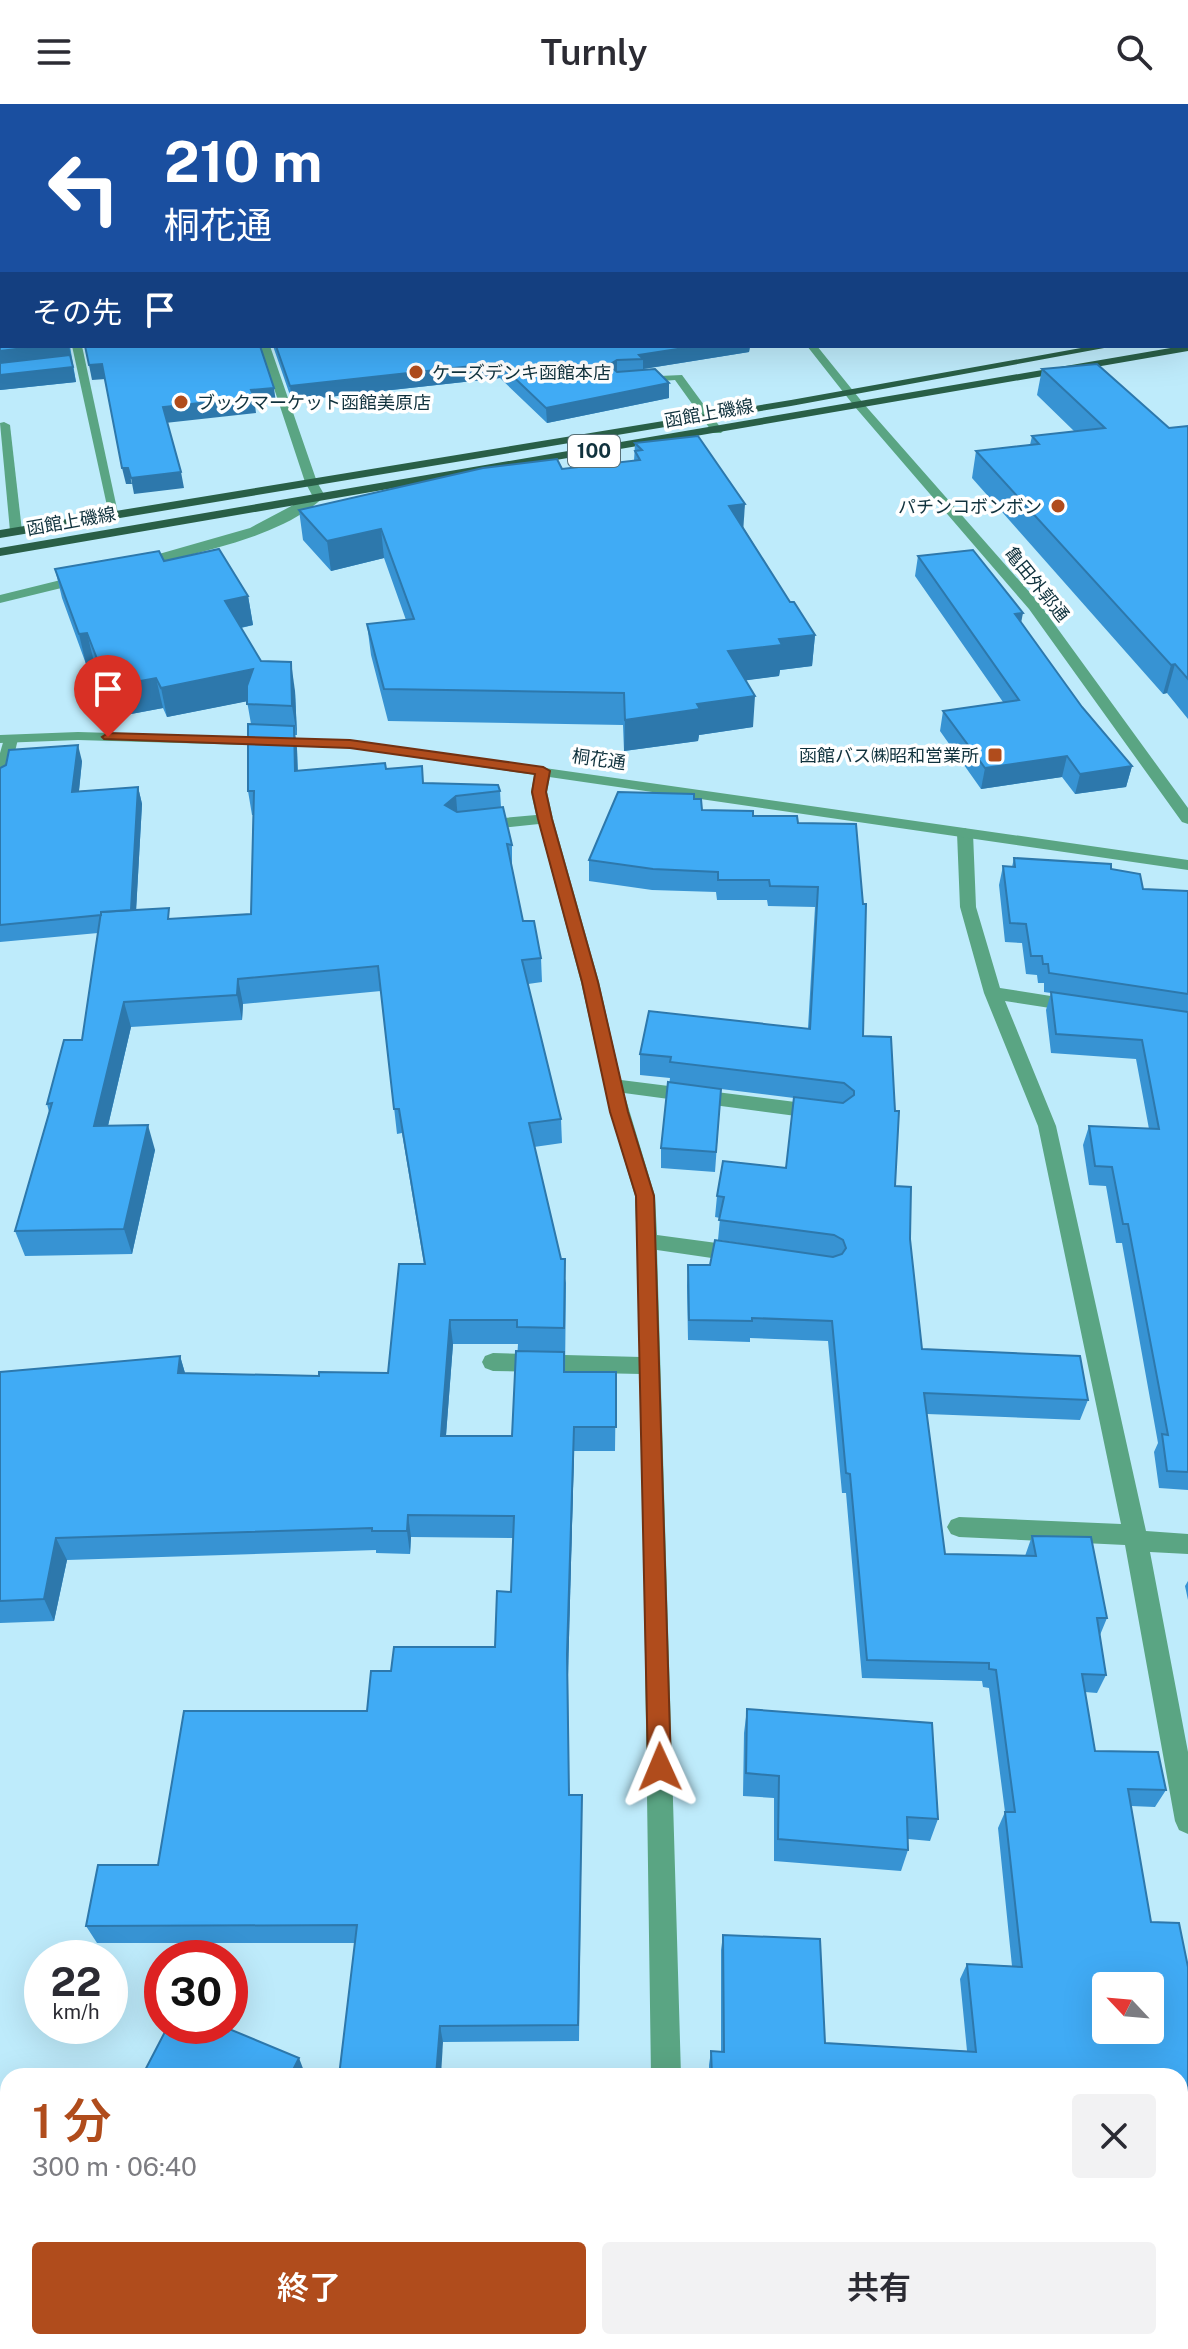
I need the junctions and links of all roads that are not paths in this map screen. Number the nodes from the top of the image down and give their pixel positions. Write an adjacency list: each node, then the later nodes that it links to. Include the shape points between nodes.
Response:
1 (77, 348): 7 (street)
2 (266, 348): 15 (street)
3 (814, 348): 10 (street, 亀田外郭通)
4 (1098, 348): 10 (main road, 函館上磯線 / 100)
5 (1188, 348): 6 (main road, 函館上磯線 / 100)
6 (1157, 349): 11 (main road, 函館上磯線 / 100)
7 (80, 363): 8 (street); 17 (street)
8 (67, 364)
9 (617, 381): 12 (street, via 678,377)
10 (849, 391): 11 (street, 亀田外郭通); 12 (main road, 函館上磯線 / 100)
11 (859, 405): 14 (main road, 函館上磯線 / 100); 26 (street, 亀田外郭通, via 1034,606)
12 (706, 416): 14 (street); 15 (main road, 函館上磯線 / 100)
13 (0, 426): 18 (street, via 4,425)
14 (717, 431): 16 (main road, 函館上磯線 / 100)
15 (311, 482): 16 (street); 17 (main road, 函館上磯線 / 100)
16 (319, 496): 20 (main road, 函館上磯線 / 100); 21 (street, via 266,528)
17 (115, 515): 18 (main road, 函館上磯線 / 100)
18 (16, 531): 19 (main road, 函館上磯線 / 100)
19 (0, 534)
20 (0, 552)
21 (0, 599)
22 (5, 739): 23 (street, 桐花通, via 78,736 350,744); 24 (street)
23 (543, 771): 25 (street, via 539,792); 28 (street, 桐花通)
24 (0, 781)
25 (545, 819): 27 (street); 32 (street)
26 (1188, 819)
27 (458, 828)
28 (965, 833): 29 (street, 桐花通); 30 (street, via 968,907)
29 (1188, 865)
30 (993, 993): 31 (street); 39 (street, via 1047,1126)
31 (1098, 1009)
32 (613, 1085): 33 (street); 34 (street, via 645,1196)
33 (840, 1114)
34 (649, 1241): 35 (street); 37 (street)
35 (754, 1256)
36 (493, 1362): 37 (street)
37 (652, 1366): 42 (street)
38 (959, 1527): 39 (street)
39 (1135, 1538): 40 (street); 41 (street)
40 (1188, 1544)
41 (1188, 1821)
42 (666, 2068)

